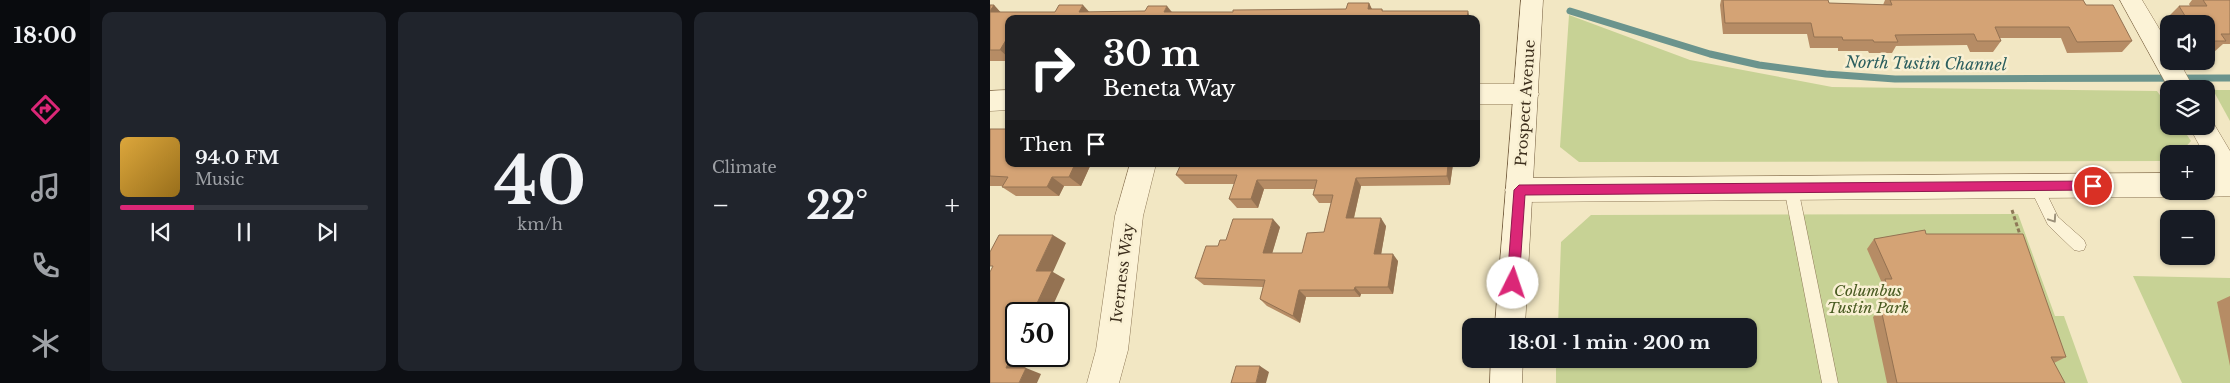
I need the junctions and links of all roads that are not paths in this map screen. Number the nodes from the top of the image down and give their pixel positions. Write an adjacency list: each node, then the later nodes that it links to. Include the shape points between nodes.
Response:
1 (1532, 0): 5 (street, Prospect Avenue)
2 (2131, 0): 3 (street)
3 (2177, 80)
4 (1480, 94): 5 (street)
5 (1526, 94): 16 (street, Prospect Avenue)
6 (1005, 100): 7 (street)
7 (990, 101)
8 (2207, 135): 10 (street)
9 (1142, 167): 20 (street, Iverness Way, via 1129,216 1112,350)
10 (2230, 176)
11 (2215, 184): 12 (street)
12 (2230, 184)
13 (2160, 185): 14 (street)
14 (2036, 186): 15 (street); 17 (lane, one-way to 17, via 2053,221)
15 (1791, 188): 16 (street); 22 (lane)
16 (1519, 190): 18 (street, Prospect Avenue)
17 (2079, 245)
18 (1511, 318)
19 (1507, 368): 21 (street)
20 (1103, 383)
21 (1506, 383)
22 (1830, 383)

